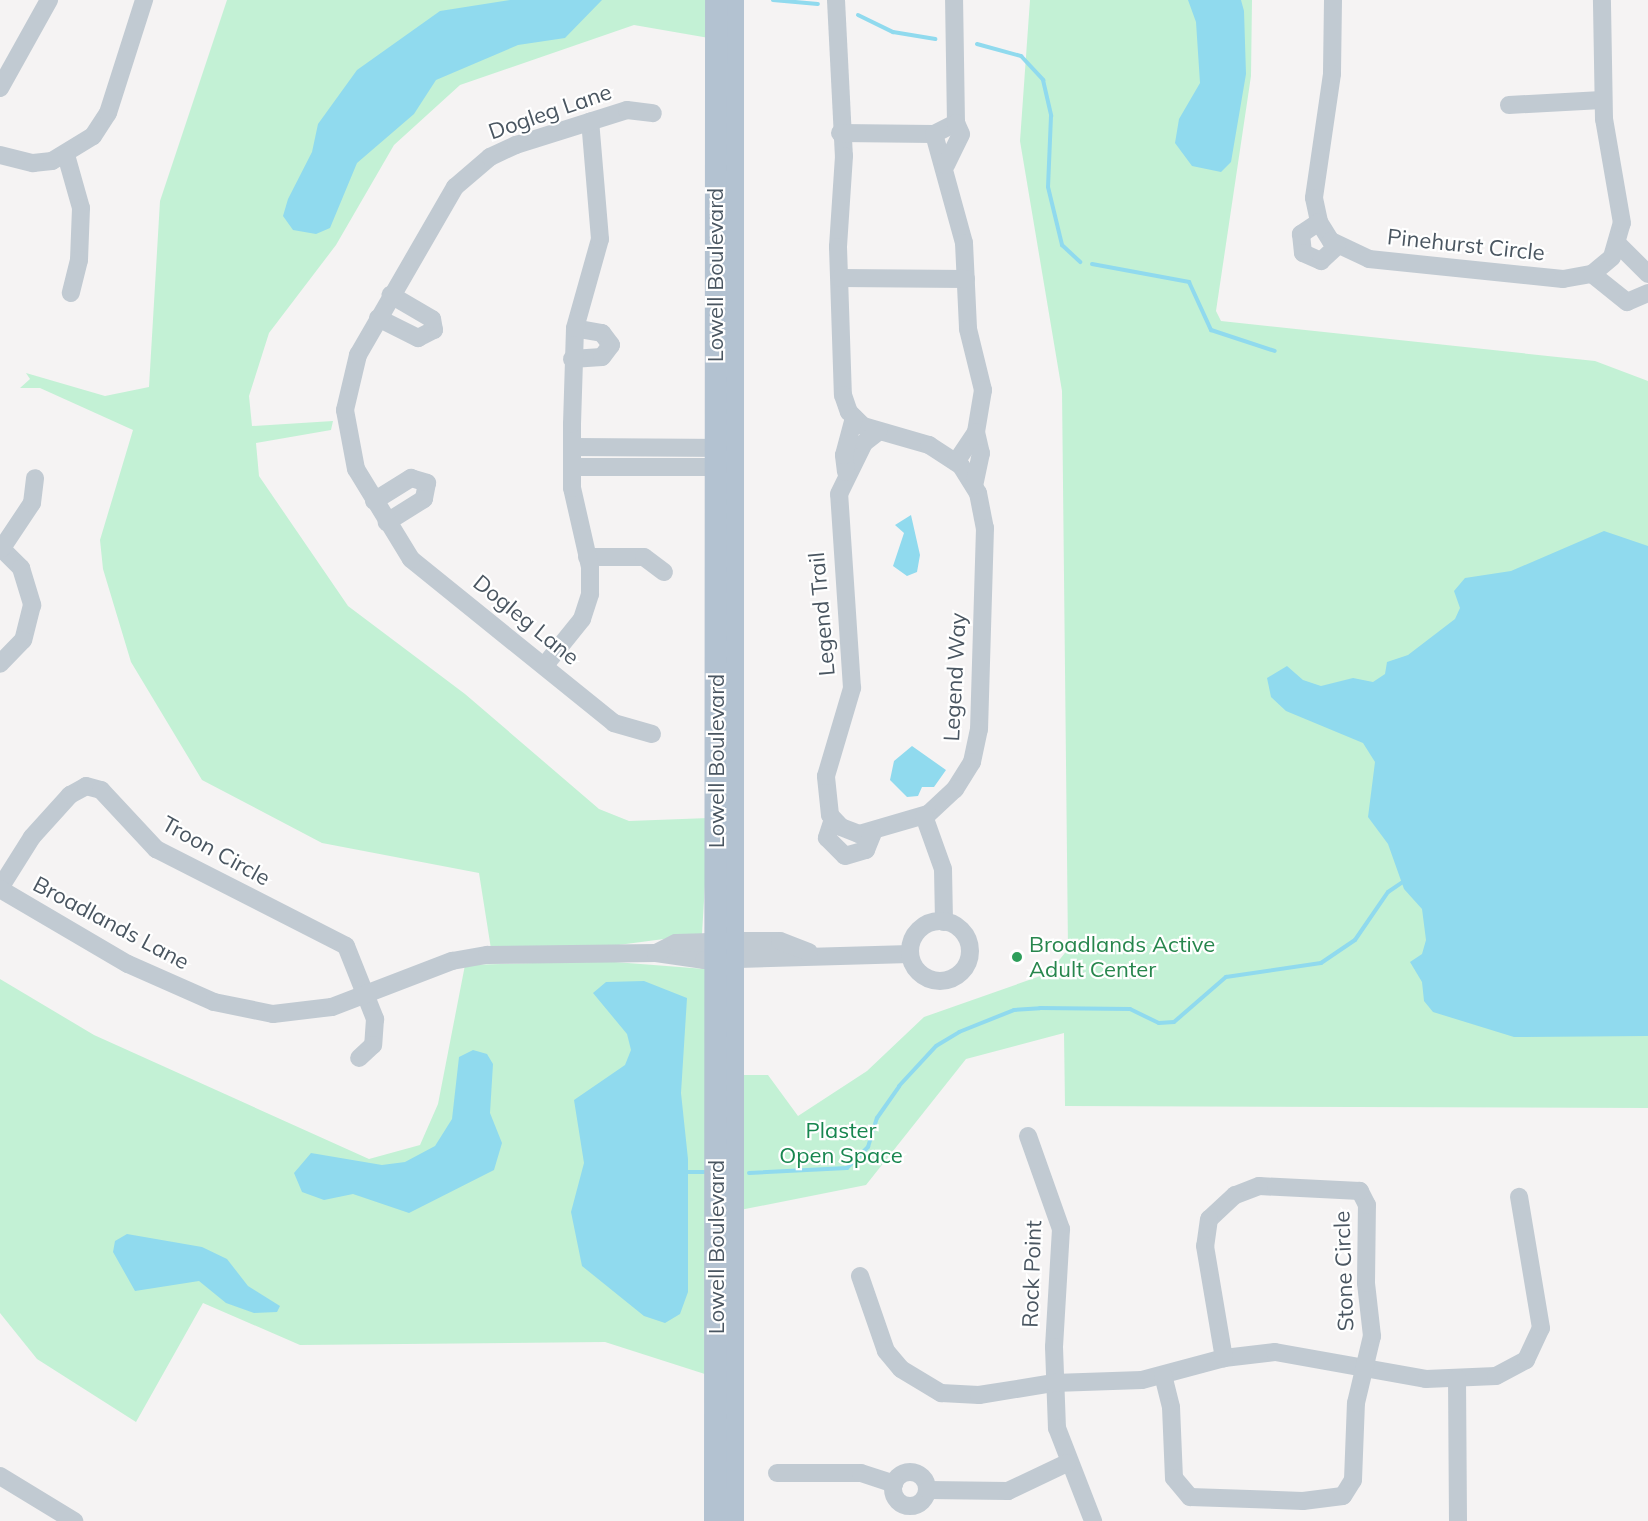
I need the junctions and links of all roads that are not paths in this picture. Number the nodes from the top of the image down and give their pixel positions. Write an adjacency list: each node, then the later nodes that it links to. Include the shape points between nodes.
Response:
1 (49, 0): 9 (street)
2 (144, 0): 18 (street, via 108,113 93,136)
3 (716, 0): 37 (main road, Lowell Boulevard)
4 (733, 0): 37 (main road, Lowell Boulevard)
5 (836, 0): 15 (street)
6 (954, 0): 14 (street)
7 (1333, 0): 20 (street, via 1332,74 1314,198)
8 (1602, 0): 10 (street)
9 (0, 88)
10 (1602, 100): 11 (street); 21 (street, via 1622,223)
11 (1509, 105)
12 (652, 113): 13 (street, Dogleg Lane, via 627,110)
13 (590, 121): 29 (street, Dogleg Lane, via 510,147 477,167 448,196); 31 (street, via 600,239)
14 (956, 123): 16 (street); 19 (street, via 961,134)
15 (840, 133): 16 (street); 25 (street)
16 (934, 134): 19 (street, Legend Way)
17 (0, 155): 18 (street, via 33,163)
18 (66, 155): 27 (street, via 81,208 79,260)
19 (946, 165): 26 (street, Legend Way, via 964,243)
20 (1319, 222): 22 (street); 22 (street, via 1300,234 1303,253 1321,261)
21 (1619, 245): 23 (street); 24 (street)
22 (1337, 246): 23 (street, Pinehurst Circle, via 1369,259 1563,279)
23 (1593, 274): 28 (street, via 1627,302)
24 (1648, 274)
25 (840, 278): 26 (street); 33 (street, via 841,378)
26 (966, 279): 35 (street, Legend Way, via 968,329 983,390)
27 (71, 293)
28 (1648, 293)
29 (391, 295): 30 (street, Dogleg Lane); 30 (street, via 432,319 434,330 418,338)
30 (378, 318): 43 (street, Dogleg Lane, via 352,369 345,410 349,450)
31 (575, 328): 32 (street); 32 (street, via 602,333 610,345 602,357)
32 (572, 359): 36 (street)
33 (854, 417): 34 (street); 40 (street, Legend Trail, via 844,455)
34 (878, 432): 38 (street, Legend Way, via 929,445); 40 (street, Legend Trail, via 864,443)
35 (976, 432): 38 (street, Legend Way); 42 (street, Legend Way, via 981,453)
36 (573, 447): 37 (street); 39 (street)
37 (724, 457): 39 (street); 54 (main road, Lowell Boulevard)
38 (956, 462): 42 (street, Legend Way)
39 (573, 467): 46 (street)
40 (846, 472): 51 (street, Legend Trail, via 839,494 841,579 852,688 826,776 832,819 846,830 873,833)
41 (35, 478): 45 (street, via 32,503)
42 (974, 485): 51 (street, Legend Way, via 985,528 980,729 964,778)
43 (374, 501): 44 (street, Dogleg Lane); 44 (street, via 411,478 427,483 424,499)
44 (387, 522): 49 (street, Dogleg Lane, via 423,571)
45 (1, 548): 48 (street, via 21,568 32,605 23,640)
46 (587, 556): 47 (street, via 644,557); 49 (street, via 586,611)
47 (664, 572)
48 (0, 664)
49 (545, 665): 50 (street, Dogleg Lane, via 614,723)
50 (652, 734)
51 (924, 816): 53 (street, via 944,877)
52 (0, 889): 56 (street, Broadlands Lane, via 128,964 229,1007 292,1014); 56 (street, Troon Circle, via 57,808 77,789 99,781 156,849 342,936)
53 (944, 921): 55 (street, via 919,930); 55 (street, via 966,937 970,955 962,971 947,980 927,978)
54 (725, 950): 55 (street, Broadlands Lane); 56 (street, Broadlands Lane, via 676,943 657,953 487,955 452,961); 70 (main road, Lowell Boulevard); 71 (main road, Lowell Boulevard)
55 (910, 954)
56 (368, 994): 57 (street, Troon Circle, via 376,1030 373,1045)
57 (359, 1059)
58 (1028, 1136): 65 (street, Rock Point, via 1061,1229)
59 (1519, 1197): 64 (street, via 1539,1336 1514,1369)
60 (860, 1276): 65 (street, via 886,1351 919,1382 961,1396)
61 (1224, 1358): 62 (street, via 1275,1352); 62 (street, Stone Circle, via 1204,1246 1209,1219 1246,1189 1342,1187 1360,1191 1367,1204 1366,1283 1372,1336); 63 (street)
62 (1365, 1366): 63 (street, Stone Circle, via 1356,1403 1353,1480 1343,1496 1331,1501 1190,1497 1174,1478 1171,1407); 64 (street, via 1426,1379)
63 (1163, 1375): 65 (street)
64 (1457, 1378): 73 (street)
65 (1054, 1383): 66 (street, Rock Point, via 1057,1428)
66 (1067, 1463): 67 (street, via 1008,1491 928,1490 925,1479 911,1471 894,1484 861,1473); 72 (street, Rock Point)
67 (777, 1473)
68 (0, 1476): 69 (street)
69 (74, 1521)
70 (715, 1521)
71 (733, 1521)
72 (1093, 1521)
73 (1458, 1521)

